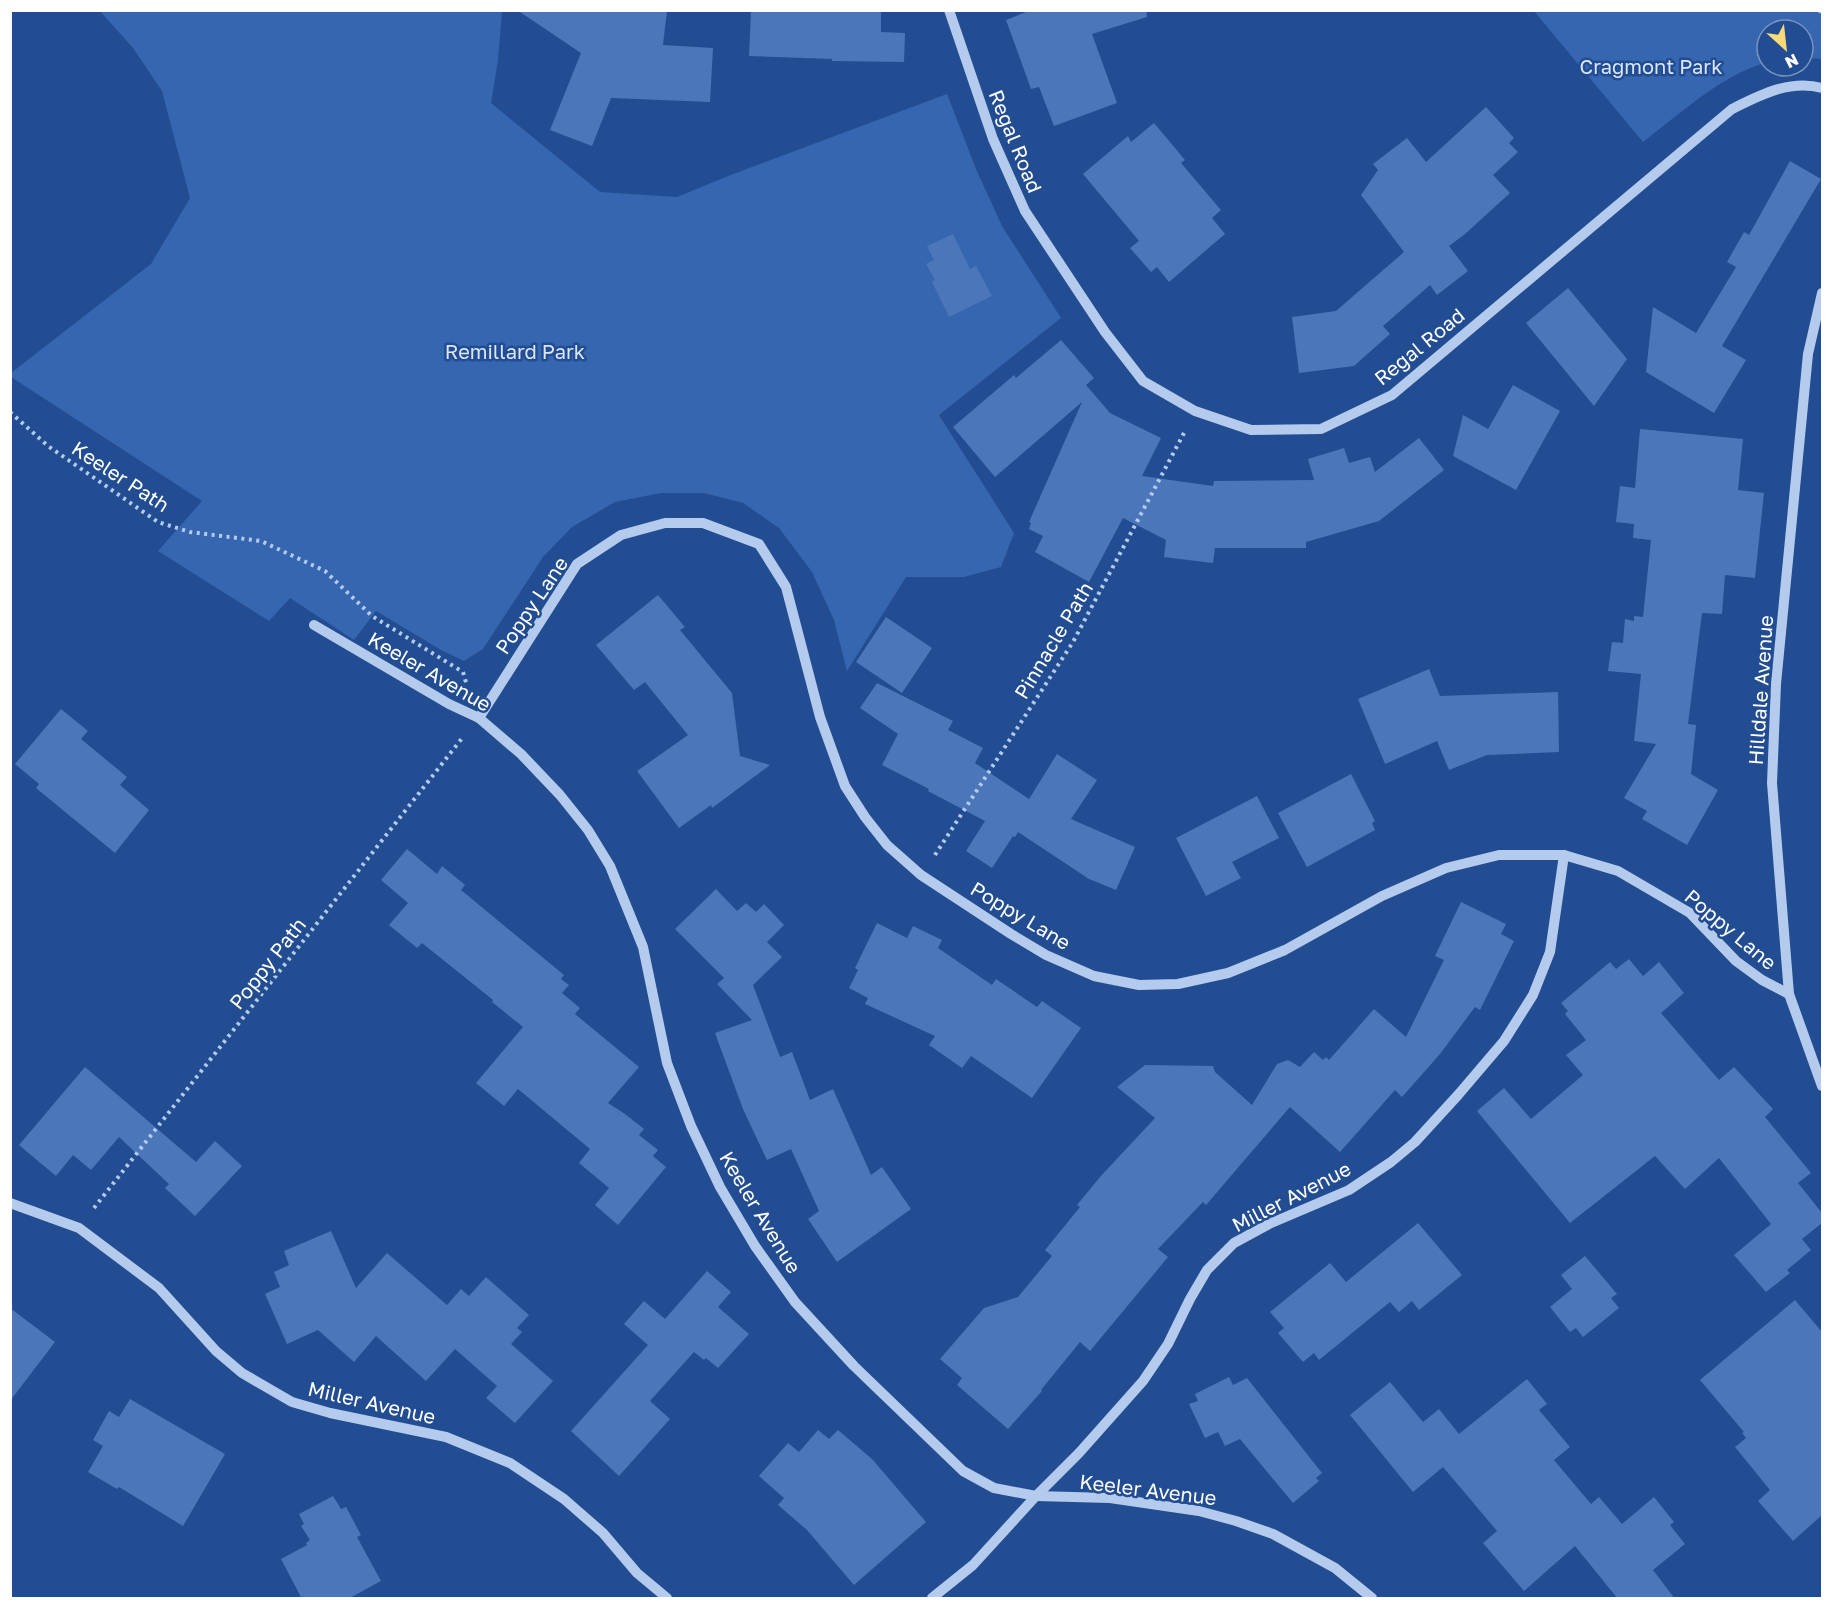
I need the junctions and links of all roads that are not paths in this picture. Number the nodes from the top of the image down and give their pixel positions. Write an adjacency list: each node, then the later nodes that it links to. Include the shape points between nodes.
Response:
1 (949, 10): 2 (street, Regal Road, via 993,139 1025,211 1106,332 1143,381 1195,411 1251,430 1321,429 1392,394 1732,109 1773,89)
2 (1822, 88)
3 (1822, 293): 7 (street, Hilldale Avenue, via 1808,354 1776,684 1772,783)
4 (315, 625): 5 (street, Keeler Avenue)
5 (479, 718): 6 (street, Poppy Lane, via 577,564 621,535 665,523 703,523 759,544 786,587 820,717 845,786 887,845 921,875 1011,934 1094,976 1138,985 1178,984 1228,973 1285,950 1382,896 1446,868 1499,855); 10 (street, Keeler Avenue, via 560,795 610,866 643,947 667,1063 691,1126 720,1187 755,1245 789,1292 854,1366 963,1471 994,1488)
6 (1564, 855): 7 (street, Poppy Lane, via 1618,871 1690,913 1736,961); 10 (street, Miller Avenue, via 1550,952 1533,995 1504,1041 1415,1142 1391,1162 1348,1190 1234,1243 1207,1270 1168,1344 1143,1381)
7 (1789, 994): 8 (street, Hilldale Avenue)
8 (1822, 1086)
9 (10, 1203): 11 (street, Miller Avenue, via 79,1228 159,1288 216,1351 242,1373 292,1402 446,1437 510,1463 596,1526)
10 (1036, 1496): 12 (street, Miller Avenue, via 973,1565); 13 (street, Keeler Avenue, via 1110,1498 1200,1511 1236,1521 1273,1534 1335,1568)
11 (667, 1599)
12 (932, 1599)
13 (1372, 1599)

